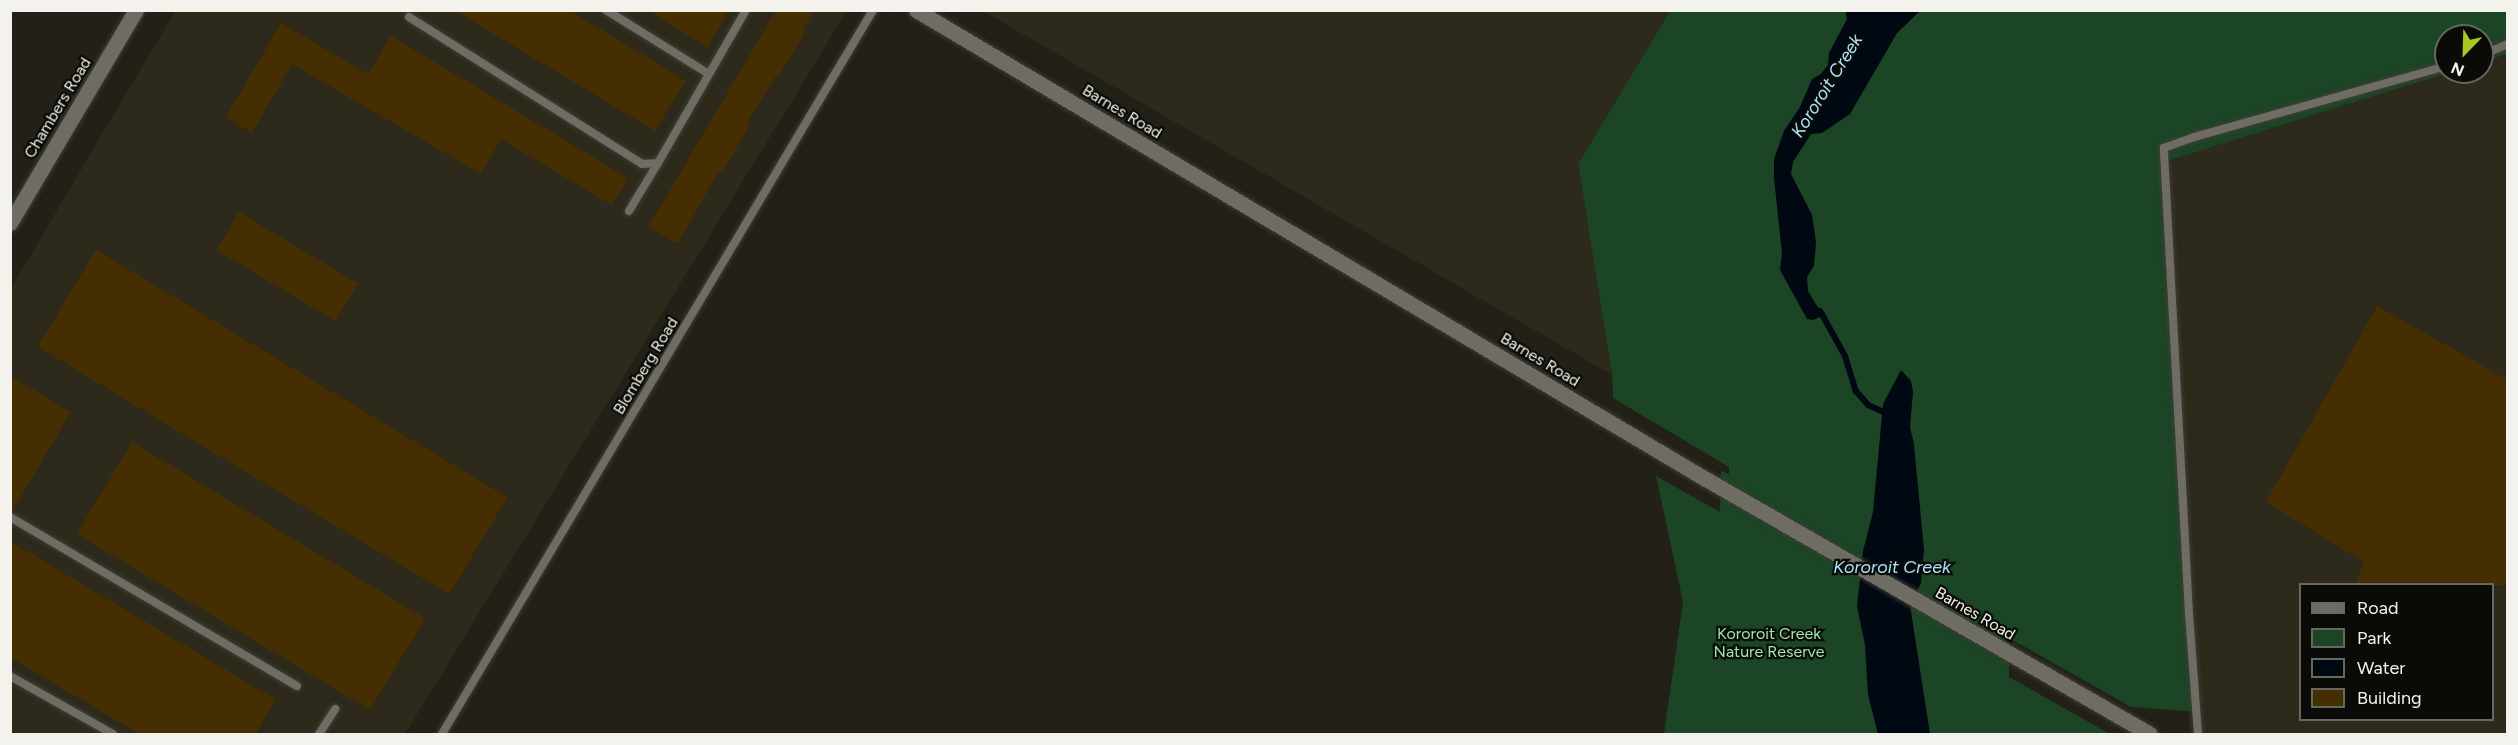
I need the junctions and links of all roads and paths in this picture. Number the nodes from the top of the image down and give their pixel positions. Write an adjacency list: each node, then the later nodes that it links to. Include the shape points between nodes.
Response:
1 (136, 10): 13 (street, Chambers Road)
2 (606, 10): 10 (lane)
3 (746, 10): 10 (lane)
4 (873, 10): 20 (lane, Blomberg Road)
5 (916, 10): 21 (street, Barnes Road, via 1714,483)
6 (409, 17): 11 (lane, via 642,164)
7 (2508, 44): 8 (lane)
8 (2494, 50)
9 (2434, 69): 22 (lane, via 2164,148)
10 (709, 74): 11 (lane)
11 (658, 163): 12 (lane)
12 (629, 211)
13 (10, 223)
14 (10, 517): 16 (lane)
15 (10, 676): 18 (lane)
16 (297, 686)
17 (335, 709): 19 (lane)
18 (113, 735)
19 (319, 735)
20 (442, 735)
21 (2150, 735)
22 (2198, 735)

